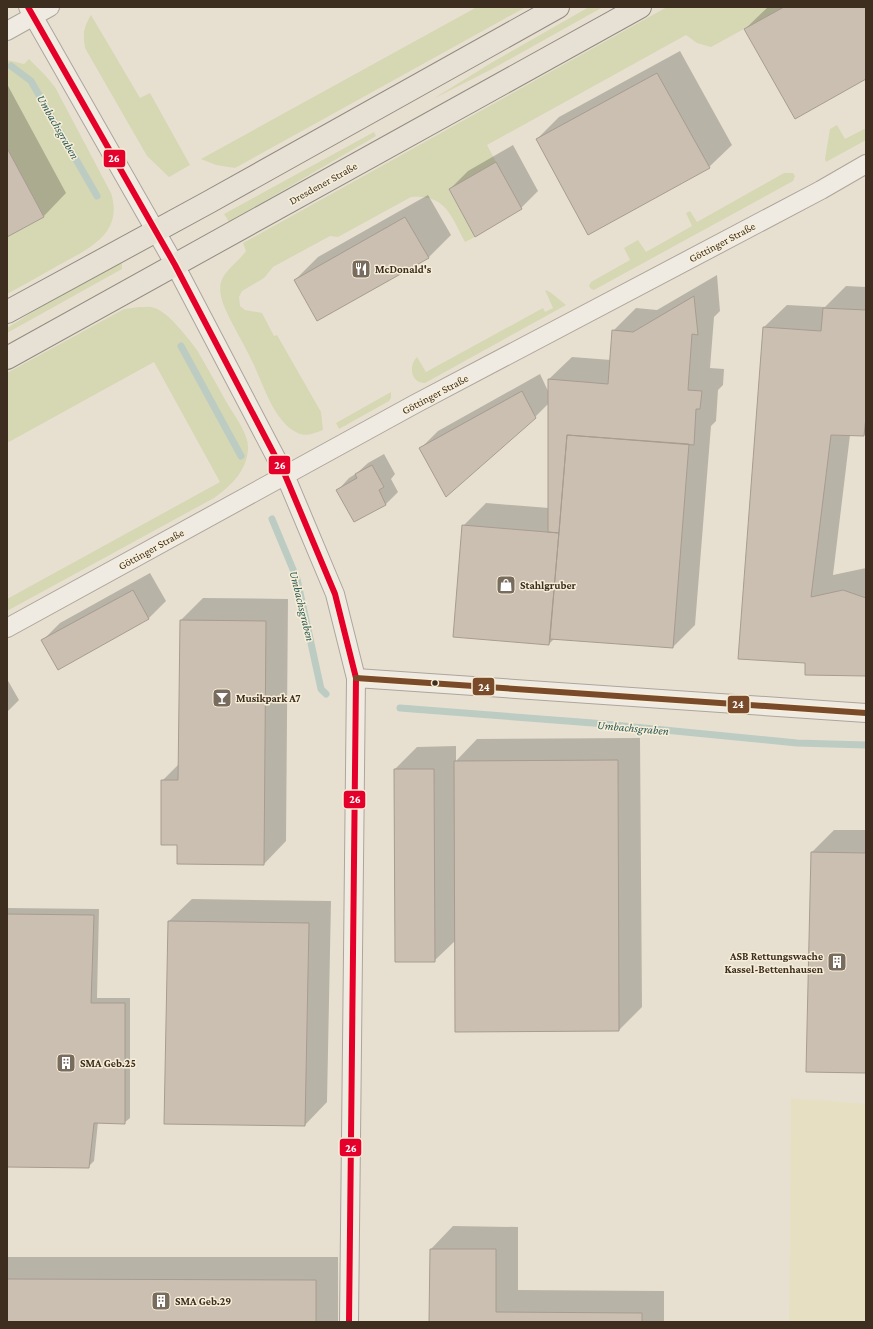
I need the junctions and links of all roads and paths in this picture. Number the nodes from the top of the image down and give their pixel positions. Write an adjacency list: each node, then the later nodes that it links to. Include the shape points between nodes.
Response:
1 (50, 7): 4 (street)
2 (558, 7): 7 (main road)
3 (640, 7): 8 (main road, Dresdener Straße)
4 (30, 12): 5 (street); 7 (street)
5 (7, 30)
6 (866, 164): 11 (street, Göttinger Straße)
7 (156, 231): 8 (street); 9 (main road)
8 (175, 265): 10 (main road, Dresdener Straße); 11 (street)
9 (7, 312)
10 (7, 358)
11 (285, 475): 12 (street, Göttinger Straße); 13 (street, via 334,594)
12 (7, 628)
13 (356, 678): 14 (street); 15 (street)
14 (866, 713)
15 (349, 1322)

